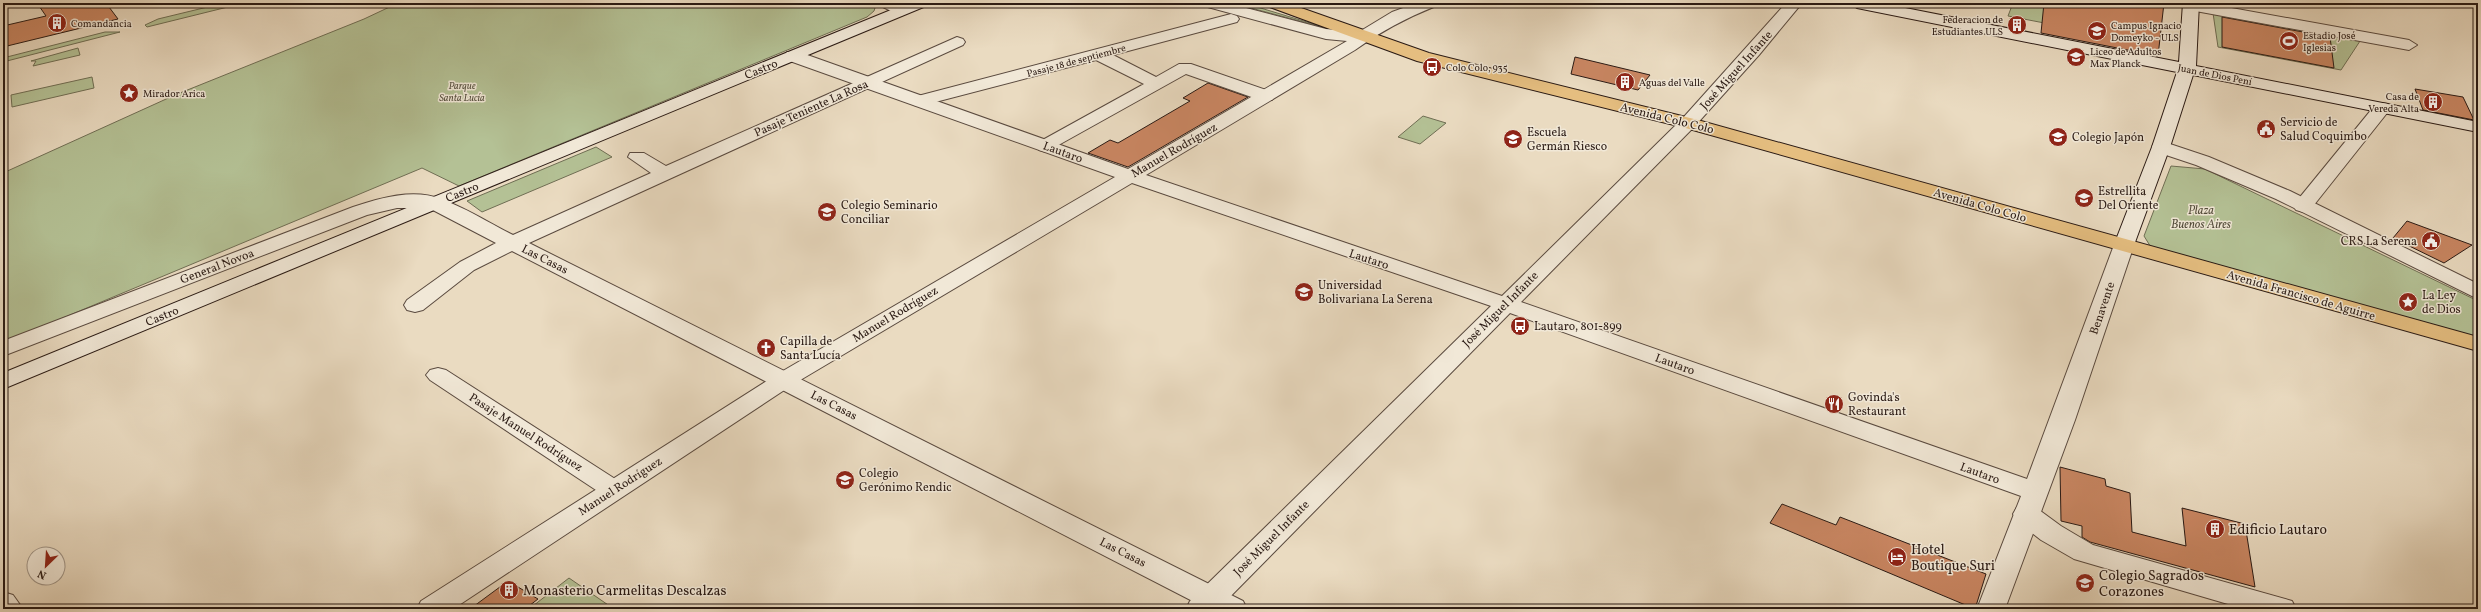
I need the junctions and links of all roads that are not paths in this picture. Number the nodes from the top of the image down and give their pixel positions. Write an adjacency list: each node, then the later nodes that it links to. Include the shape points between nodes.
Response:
1 (921, 3): 8 (street, Castro)
2 (1209, 3): 10 (street, Avenida Colo Colo, via 1326,34)
3 (1272, 3): 10 (main road)
4 (1431, 3): 10 (street, Manuel Rodríguez, via 1395,17)
5 (1794, 3): 21 (street, José Miguel Infante)
6 (1857, 3): 15 (street, Juan de Dios Pení)
7 (2191, 4): 12 (street); 15 (street, Benavente)
8 (894, 7): 14 (street, Castro)
9 (1231, 19): 13 (street, Pasaje 18 de septiembre)
10 (1364, 36): 18 (street, Manuel Rodríguez); 21 (main road, Avenida Colo Colo, via 1423,57)
11 (957, 42): 16 (street, Pasaje Teniente La Rosa)
12 (2409, 45)
13 (1098, 54): 17 (street); 19 (street, Pasaje 18 de septiembre)
14 (793, 56): 16 (street, Lautaro); 28 (street, Castro)
15 (2187, 68): 20 (street, Juan de Dios Pení); 24 (street, Benavente)
16 (868, 82): 19 (street, Lautaro); 26 (street, Pasaje Teniente La Rosa)
17 (1157, 84): 18 (street, via 1185,68); 23 (street)
18 (1266, 96): 27 (street, Manuel Rodríguez)
19 (920, 101): 23 (street, Lautaro)
20 (2382, 108): 22 (street, Juan de Dios Pení); 29 (street)
21 (1688, 123): 31 (main road, Avenida Colo Colo); 33 (street, José Miguel Infante)
22 (2478, 127)
23 (1046, 146): 27 (street, Lautaro)
24 (2162, 147): 29 (street, via 2222,169); 31 (street, Benavente)
25 (637, 158): 26 (street)
26 (666, 174): 30 (street, Pasaje Teniente La Rosa)
27 (1130, 176): 33 (street, Lautaro); 38 (street, Manuel Rodríguez)
28 (434, 203): 30 (street, Las Casas); 36 (street, General Novoa, via 414,200 390,201 360,211); 39 (street, Castro)
29 (2303, 206): 32 (street)
30 (512, 243): 34 (street, Pasaje Teniente La Rosa, via 467,266); 38 (street, Las Casas)
31 (2124, 245): 35 (main road, Avenida Francisco de Aguirre); 41 (street, Benavente)
32 (2478, 292)
33 (1505, 304): 41 (street, Lautaro); 43 (street, José Miguel Infante)
34 (415, 305)
35 (2478, 344)
36 (3, 349)
37 (438, 375): 40 (street, Pasaje Manuel Rodríguez)
38 (784, 380): 40 (street, Manuel Rodríguez); 43 (street, Las Casas)
39 (3, 382)
40 (614, 490): 45 (street, Manuel Rodríguez)
41 (2031, 503): 47 (street, Benavente); 48 (street, Lautaro, via 2058,537 2084,552)
42 (3, 603): 44 (street)
43 (1205, 603): 46 (street, Las Casas)
44 (8, 609)
45 (431, 609)
46 (1233, 609)
47 (1991, 609)
48 (2282, 609)

